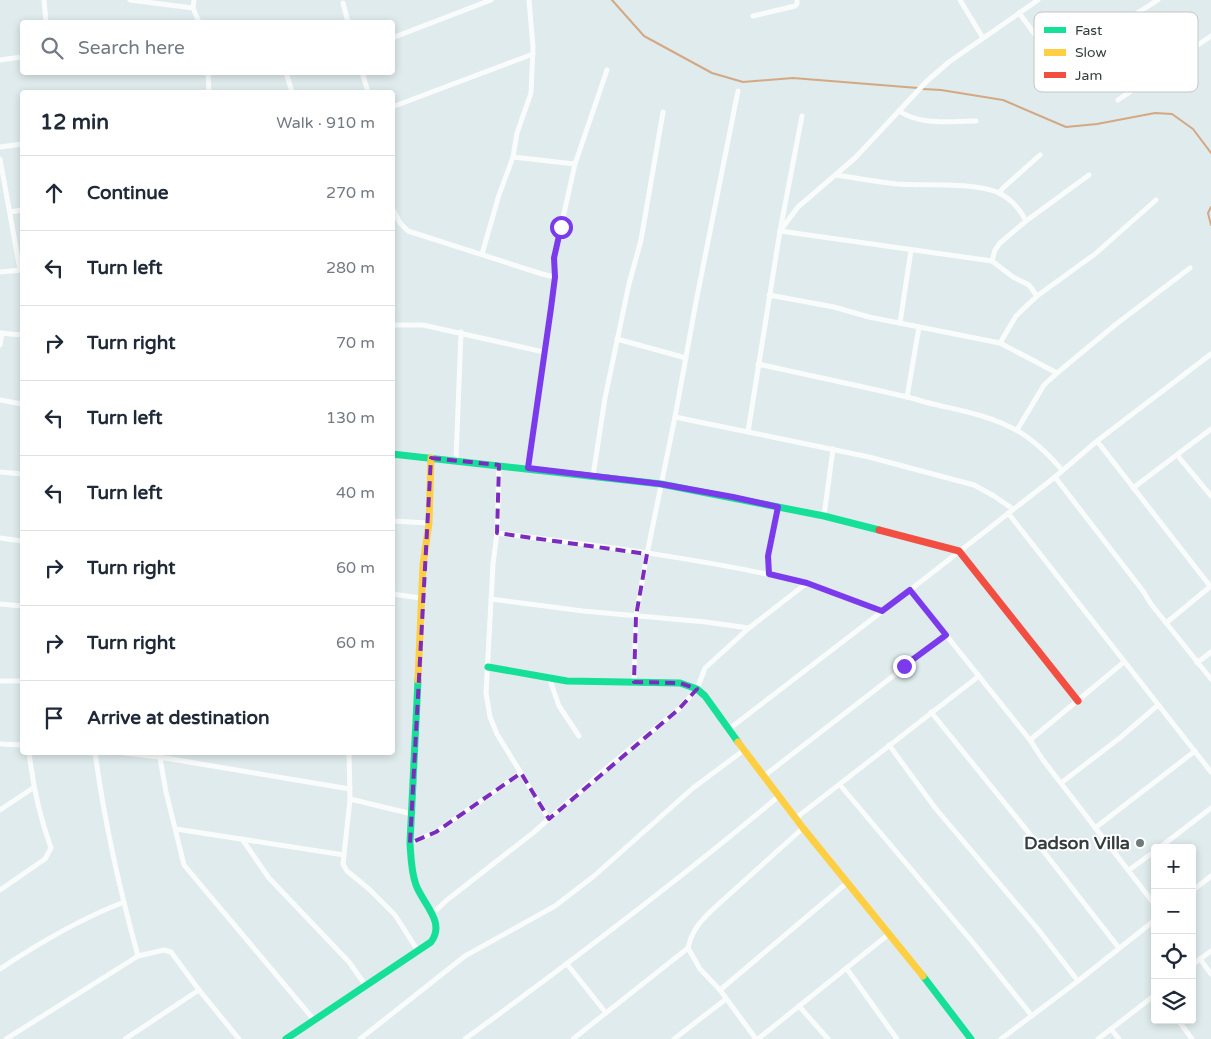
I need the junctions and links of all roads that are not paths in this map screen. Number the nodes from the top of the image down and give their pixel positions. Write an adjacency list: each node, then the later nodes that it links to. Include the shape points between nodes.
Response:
1 (44, 0): 16 (street)
2 (130, 0): 3 (street)
3 (134, 0): 12 (street)
4 (194, 0): 12 (street)
5 (491, 0): 21 (street)
6 (529, 0): 24 (street)
7 (797, 0): 15 (street, via 794,6)
8 (960, 0): 22 (street)
9 (1038, 0): 14 (street)
10 (1158, 0): 13 (street)
11 (343, 3): 18 (street)
12 (194, 8): 17 (street)
13 (1138, 12)
14 (1019, 13): 19 (street); 22 (street)
15 (753, 16)
16 (46, 20)
17 (198, 20)
18 (347, 20)
19 (1034, 33)
20 (1211, 36): 23 (street)
21 (395, 37)
22 (983, 38): 38 (street, via 927,81)
23 (1198, 45)
24 (533, 54): 37 (street); 45 (street, via 531,93 517,133)
25 (20, 57): 26 (street)
26 (0, 60)
27 (607, 70): 47 (street)
28 (208, 75): 31 (street)
29 (287, 75): 32 (street)
30 (363, 75): 33 (street)
31 (209, 90)
32 (291, 90)
33 (367, 90)
34 (738, 91): 78 (street)
35 (1130, 92): 36 (street)
36 (1118, 100)
37 (395, 106)
38 (899, 111): 41 (street, via 922,121); 48 (street)
39 (663, 112): 73 (street, via 641,240)
40 (802, 116): 56 (street)
41 (976, 121)
42 (20, 144): 43 (street)
43 (0, 147)
44 (1040, 155): 50 (street)
45 (513, 157): 47 (street); 58 (street)
46 (0, 159): 53 (street)
47 (575, 164): 64 (street, via 554,258)
48 (836, 175): 50 (street, via 897,184 978,188); 56 (street, via 798,207)
49 (1089, 175): 55 (street)
50 (999, 193): 55 (street, via 1020,209)
51 (1156, 200): 66 (street, via 1095,254)
52 (20, 210): 53 (street)
53 (10, 212): 60 (street)
54 (395, 214): 58 (street, via 408,231)
55 (1026, 221): 59 (street, via 994,250)
56 (780, 231): 57 (street); 65 (street)
57 (911, 250): 59 (street); 67 (street)
58 (482, 254): 64 (street)
59 (992, 261): 66 (street, via 1028,285)
60 (20, 265)
61 (1190, 268): 80 (street)
62 (20, 270): 63 (street)
63 (0, 272)
64 (555, 277): 76 (street)
65 (769, 295): 67 (street); 79 (street)
66 (1037, 296): 74 (street, via 1016,316)
67 (900, 323): 69 (street)
68 (395, 326): 70 (street, via 423,325)
69 (919, 328): 74 (street); 81 (street)
70 (461, 332): 76 (street); 93 (street)
71 (1, 333): 72 (street); 75 (street)
72 (20, 335)
73 (617, 339): 78 (street); 99 (street)
74 (1000, 343): 80 (street)
75 (0, 345)
76 (544, 352): 95 (street)
77 (1211, 354): 88 (street)
78 (686, 358): 84 (street)
79 (758, 364): 81 (street); 87 (street)
80 (1057, 373): 86 (street, via 1044,385)
81 (907, 397): 86 (street, via 968,411)
82 (0, 400): 83 (street)
83 (20, 404)
84 (675, 417): 87 (street); 101 (street)
85 (1211, 429): 91 (street)
86 (1017, 430): 96 (street, via 1045,451)
87 (748, 432): 89 (street)
88 (1097, 441): 96 (street); 102 (street)
89 (833, 449): 105 (street, via 974,485); 107 (street)
90 (395, 454): 92 (street)
91 (1177, 455): 102 (street); 103 (street)
92 (430, 458): 93 (street); 109 (street)
93 (456, 460): 94 (street)
94 (499, 465): 95 (street); 110 (street)
95 (528, 468): 99 (street)
96 (1062, 470): 100 (street)
97 (0, 472): 98 (street)
98 (20, 474)
99 (594, 476): 101 (street)
100 (1055, 477): 105 (street); 126 (street)
101 (661, 484): 104 (street); 114 (street)
102 (1133, 488): 117 (street)
103 (1211, 496)
104 (778, 507): 107 (street); 115 (street, via 768,556)
105 (1013, 509): 106 (street)
106 (1008, 513): 113 (street); 130 (street)
107 (824, 516): 113 (street)
108 (395, 521): 109 (street)
109 (429, 523): 120 (street)
110 (498, 533): 114 (street); 121 (street)
111 (0, 538): 112 (street)
112 (20, 541)
113 (959, 551): 118 (street); 140 (street)
114 (647, 554): 115 (street); 125 (street)
115 (769, 574): 116 (street)
116 (807, 583): 124 (street); 127 (street)
117 (1210, 586): 126 (street)
118 (910, 590): 124 (street); 128 (street)
119 (395, 594): 120 (street)
120 (422, 598): 166 (street)
121 (491, 598): 125 (street); 132 (street)
122 (0, 604): 123 (street)
123 (20, 606)
124 (882, 611): 143 (street)
125 (636, 616): 127 (street); 138 (street)
126 (1166, 622): 131 (street)
127 (749, 628): 139 (street, via 705,668)
128 (946, 635): 133 (street); 157 (street)
129 (1211, 652): 131 (street)
130 (1124, 662): 140 (street); 141 (street)
131 (1197, 662): 135 (street)
132 (488, 667): 134 (street); 156 (street, via 486,693 490,718)
133 (979, 676): 142 (street); 145 (street)
134 (549, 677): 138 (street, via 567,681); 144 (street, via 559,706)
135 (1211, 679)
136 (20, 681): 137 (street)
137 (0, 682)
138 (634, 682): 139 (street, via 680,683)
139 (697, 689): 143 (street); 168 (street, via 679,709)
140 (1078, 701): 145 (street)
141 (1158, 705): 150 (street); 158 (street)
142 (932, 712): 148 (street); 188 (street)
143 (729, 729): 149 (street)
144 (579, 736)
145 (1030, 740): 158 (street)
146 (0, 744): 147 (street)
147 (20, 745)
148 (889, 745): 159 (street); 198 (street, via 936,809)
149 (744, 750): 157 (street); 214 (street, via 693,788 594,876 555,906 465,956)
150 (1195, 751): 155 (street); 170 (street)
151 (29, 755): 160 (street)
152 (95, 755): 183 (street)
153 (159, 755): 161 (street); 171 (street)
154 (350, 755): 161 (street)
155 (1211, 772)
156 (521, 774): 168 (street); 173 (street, via 436,832)
157 (764, 776): 162 (street)
158 (1061, 783): 170 (street)
159 (840, 784): 167 (street); 206 (street)
160 (33, 788): 165 (street); 181 (street, via 51,848 46,859)
161 (350, 790): 163 (street)
162 (779, 796): 167 (street); 194 (street, via 694,867)
163 (350, 799): 166 (street); 176 (street)
164 (1211, 808): 174 (street)
165 (0, 810)
166 (412, 814): 173 (street)
167 (796, 818): 169 (street)
168 (549, 819): 184 (street)
169 (803, 828): 179 (street); 187 (street, via 700,922)
170 (1095, 828): 177 (street)
171 (176, 829): 172 (street); 207 (street, via 184,865)
172 (242, 839): 176 (street); 199 (street, via 269,878 349,962)
173 (410, 843): 184 (street, via 411,868 417,888)
174 (1164, 844)
175 (1151, 854): 177 (street)
176 (344, 855): 190 (street, via 343,864 347,871 395,916)
177 (1129, 870): 182 (street)
178 (1211, 876): 180 (street)
179 (848, 882): 186 (street); 201 (street)
180 (1195, 889)
181 (0, 890)
182 (1151, 900)
183 (124, 902): 191 (street); 195 (street, via 97,912)
184 (432, 914): 190 (street, via 436,935)
185 (1151, 923): 188 (street)
186 (890, 934): 196 (street); 221 (street)
187 (688, 948): 201 (street, via 700,969); 205 (street)
188 (1119, 948): 198 (street)
189 (1211, 950): 192 (street)
190 (418, 951): 199 (street)
191 (138, 956): 200 (street, via 164,950 171,952); 210 (street)
192 (1200, 959): 193 (street); 197 (street)
193 (1196, 962)
194 (567, 964): 205 (street); 215 (street)
195 (0, 969)
196 (847, 969): 204 (street); 220 (street)
197 (1211, 974)
198 (1078, 981): 206 (street)
199 (366, 986): 207 (street)
200 (199, 990): 211 (street); 212 (street)
201 (720, 990): 203 (street)
202 (1151, 998): 209 (street)
203 (726, 999): 217 (street); 218 (street)
204 (799, 1006): 218 (street); 219 (street)
205 (606, 1013): 216 (street)
206 (1032, 1016): 222 (street)
207 (315, 1021): 213 (street)
208 (1181, 1024): 225 (street)
209 (1111, 1029): 223 (street); 224 (street)
210 (6, 1039)
211 (125, 1039)
212 (239, 1039)
213 (286, 1039)
214 (360, 1039)
215 (465, 1039)
216 (573, 1039)
217 (674, 1039)
218 (757, 1039)
219 (828, 1039)
220 (897, 1039)
221 (971, 1039)
222 (1001, 1039)
223 (1098, 1039)
224 (1119, 1039)
225 (1192, 1039)

